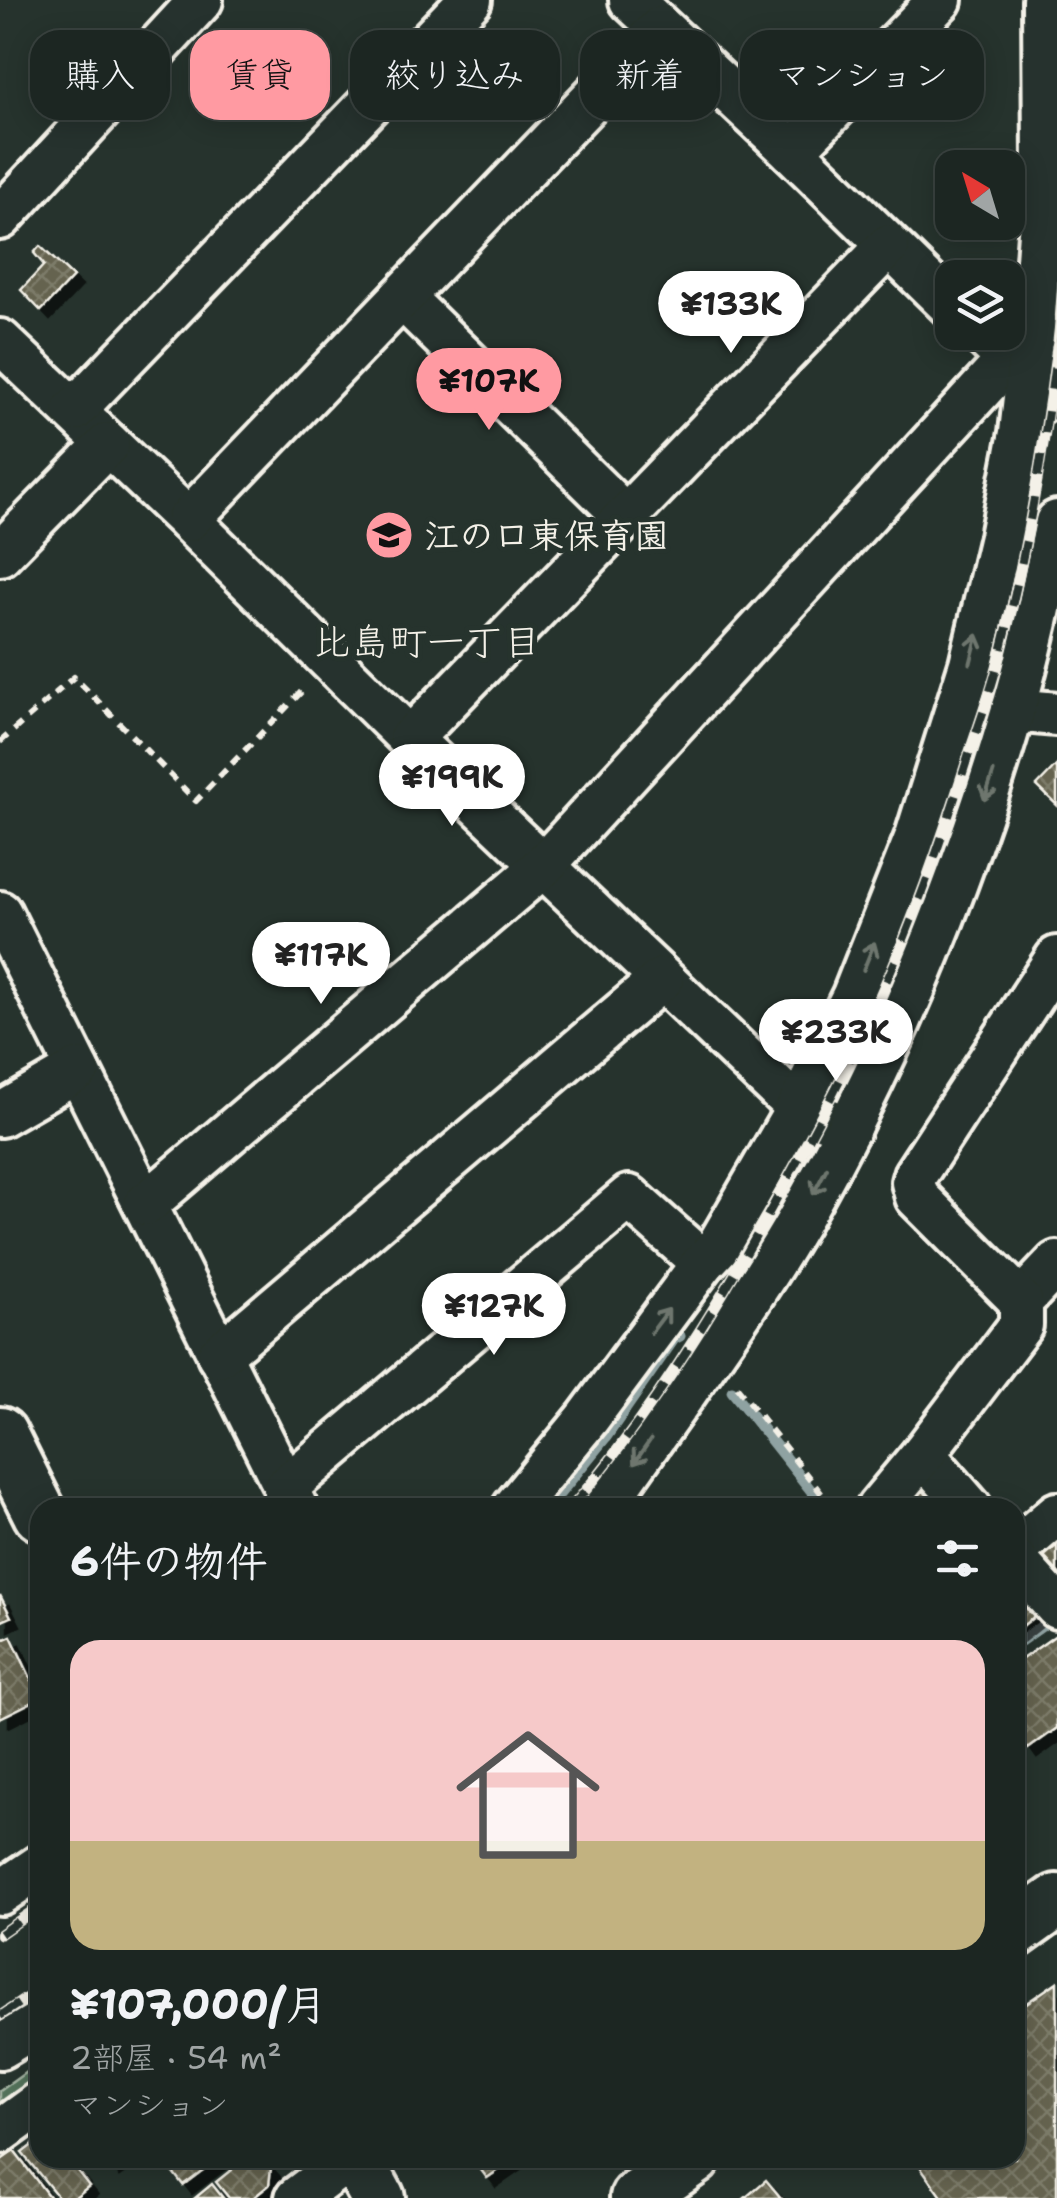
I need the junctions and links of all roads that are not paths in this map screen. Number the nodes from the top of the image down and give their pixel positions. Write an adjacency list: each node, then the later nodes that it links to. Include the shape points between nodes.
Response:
1 (201, 0): 7 (street)
2 (470, 0): 13 (street)
3 (940, 0): 6 (street)
4 (1044, 0): 12 (street, via 1045,167 1033,327)
5 (641, 8): 6 (street); 10 (street)
6 (792, 151): 8 (street)
7 (0, 218)
8 (888, 246): 9 (street); 15 (street)
9 (935, 291)
10 (402, 297): 15 (street); 16 (street)
11 (0, 341): 13 (street)
12 (1018, 367): 22 (street); 27 (street, one-way to 12, via 882,924 971,664 1020,433)
13 (74, 410): 14 (street)
14 (108, 444): 16 (street); 18 (street)
15 (626, 518): 21 (street)
16 (188, 520): 21 (street)
17 (1057, 522): 19 (street)
18 (0, 554)
19 (1013, 710): 20 (street); 29 (street, one-way to 29, via 956,885)
20 (1057, 714)
21 (410, 739): 22 (street)
22 (543, 866): 25 (street); 30 (street)
23 (0, 913): 26 (street)
24 (1057, 958): 33 (street, via 913,1182 918,1197)
25 (662, 979): 27 (street); 34 (street)
26 (78, 1070): 28 (street); 30 (street)
27 (798, 1108): 29 (street); 31 (street)
28 (0, 1115)
29 (848, 1128): 40 (street, one-way to 40, via 746,1305)
30 (146, 1204): 34 (street)
31 (703, 1263): 38 (street, via 629,1197); 39 (street, one-way to 31)
32 (1057, 1263): 33 (street)
33 (1021, 1301): 36 (street, via 1021,1325)
34 (218, 1355): 38 (street)
35 (0, 1434): 37 (main road)
36 (923, 1454): 41 (street); 42 (street)
37 (32, 1498)
38 (290, 1498)
39 (522, 1498)
40 (609, 1498)
41 (886, 1498)
42 (961, 1498)
43 (1057, 1514): 44 (street)
44 (1025, 1541)
45 (1025, 1571): 46 (street)
46 (1057, 1607)
47 (30, 1873): 48 (street)
48 (0, 1893)
49 (1057, 1902): 50 (main road)
50 (1025, 1924)
51 (30, 2029): 52 (street)
52 (0, 2047)
53 (30, 2110): 54 (street)
54 (0, 2132)
55 (339, 2168): 58 (street)
56 (359, 2168): 59 (main road)
57 (680, 2168): 60 (main road)
58 (298, 2198)
59 (378, 2198)
60 (637, 2198)

